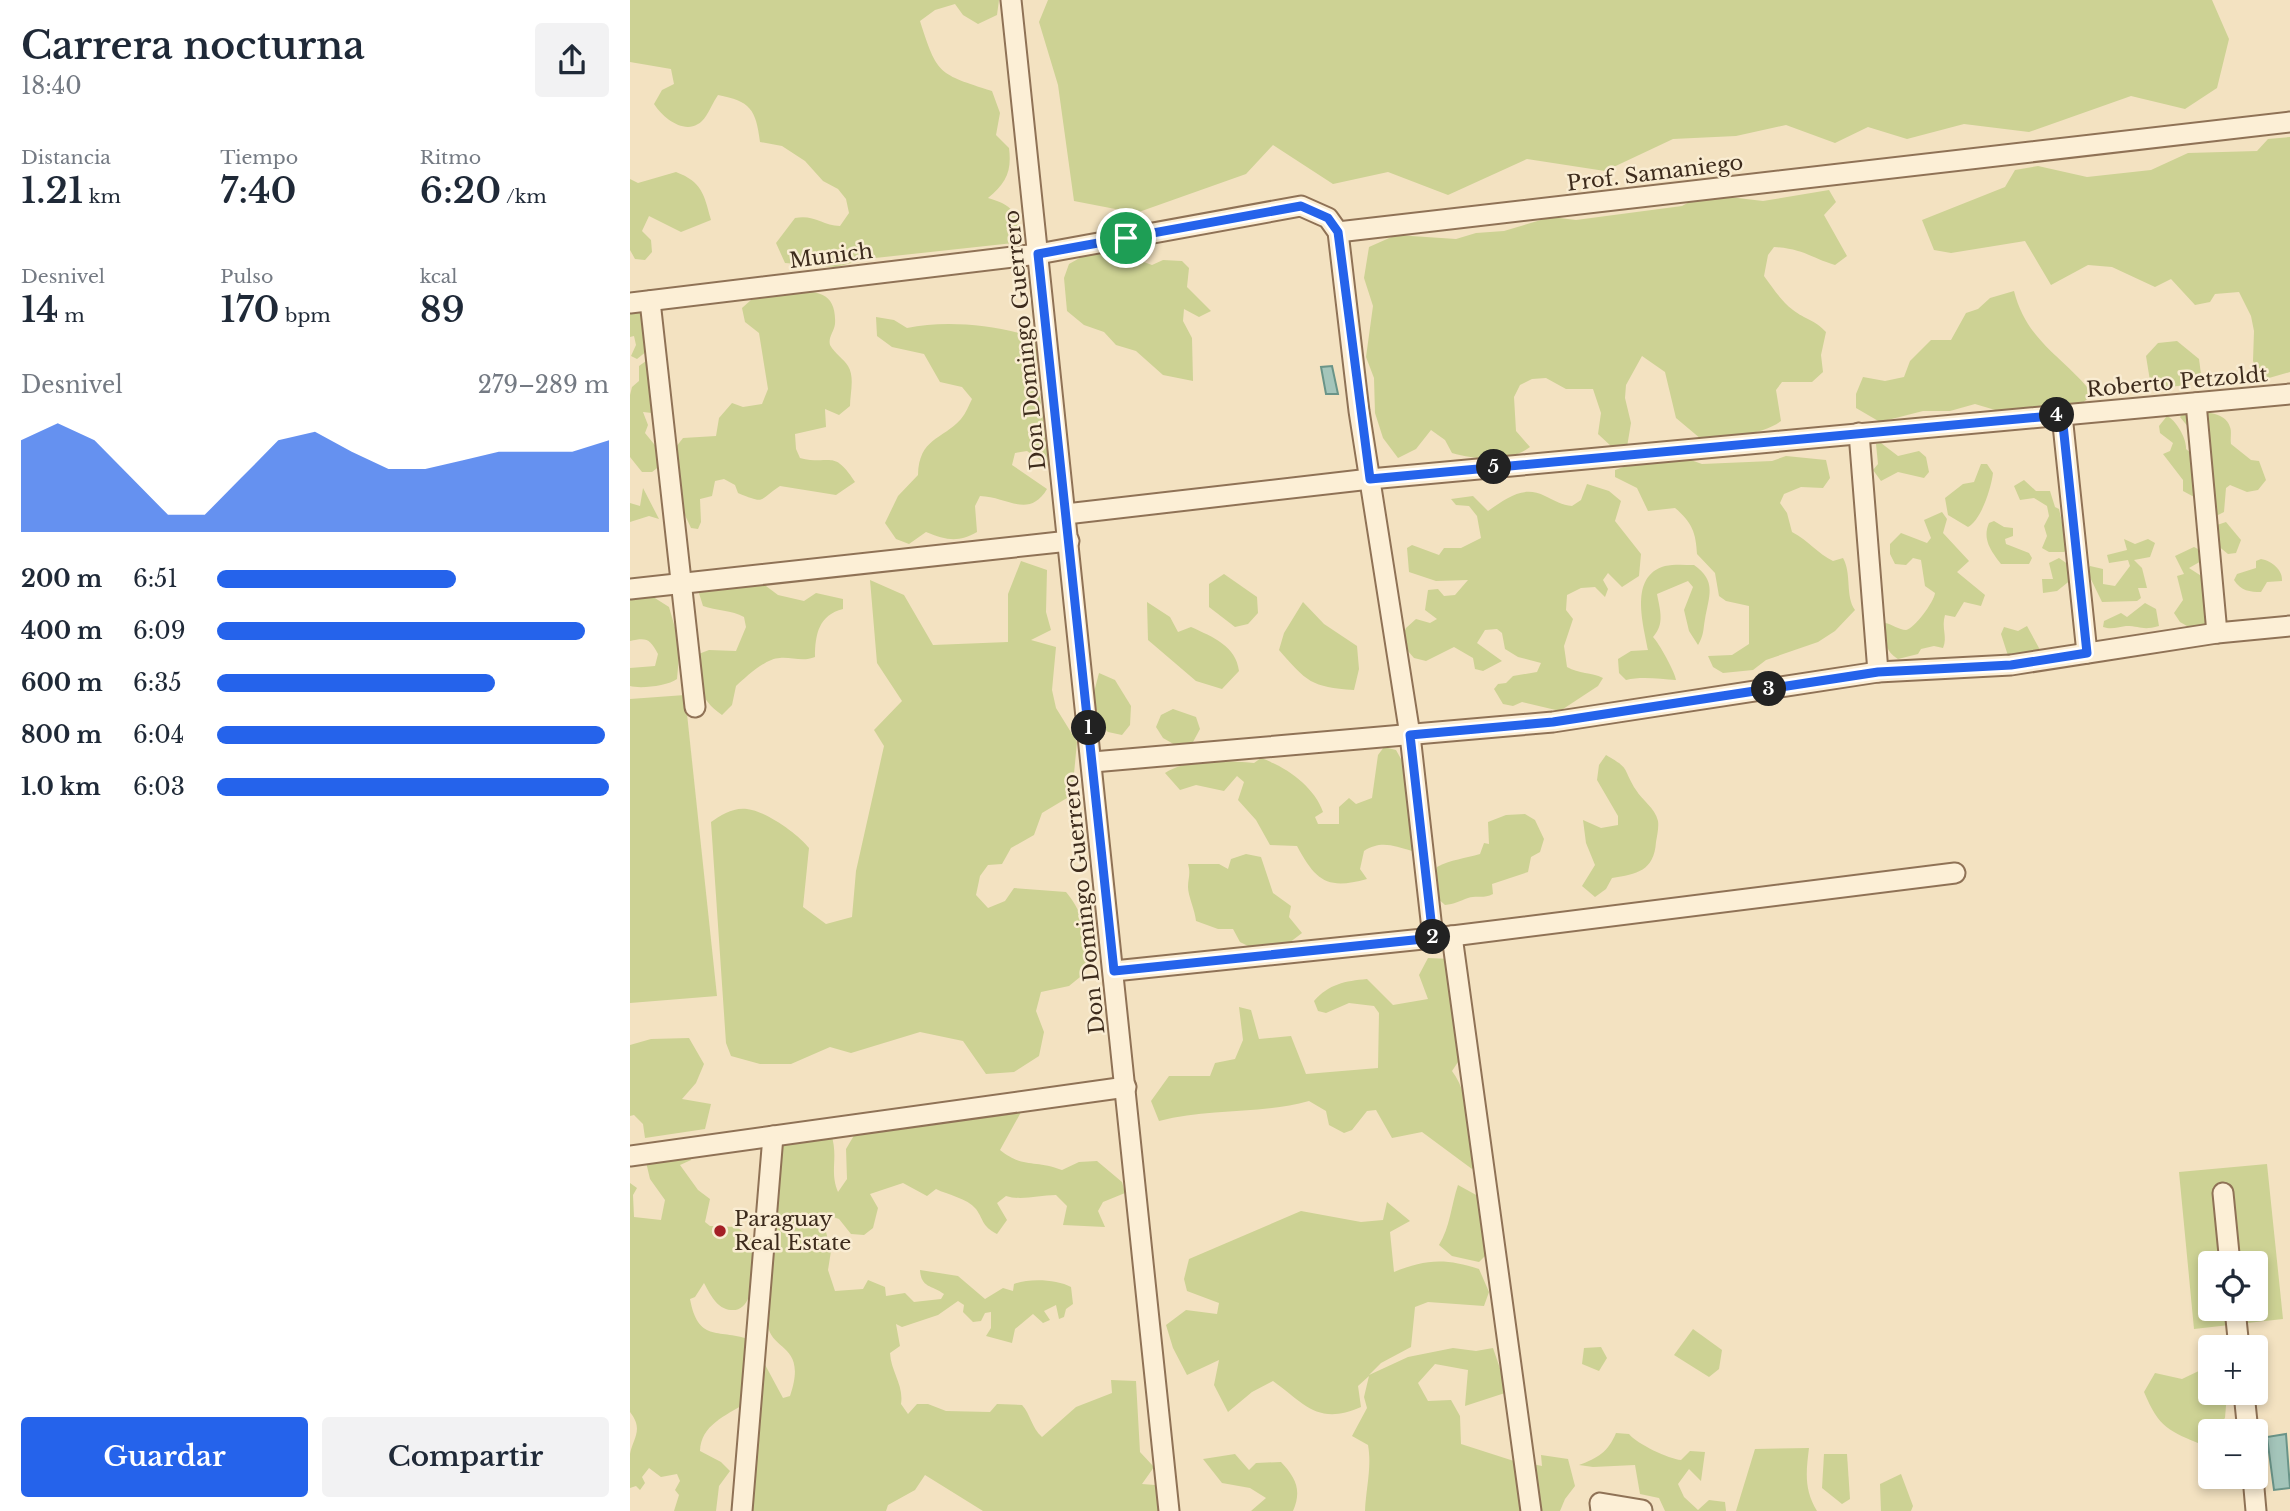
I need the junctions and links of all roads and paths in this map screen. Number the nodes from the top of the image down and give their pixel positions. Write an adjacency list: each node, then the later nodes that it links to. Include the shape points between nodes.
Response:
1 (1011, 0): 4 (street, Don Domingo Guerrero)
2 (2290, 122): 3 (street, Prof. Samaniego)
3 (1338, 232): 4 (street, via 1328,218 1301,206); 10 (street)
4 (1038, 254): 5 (street, Munich); 11 (street, Don Domingo Guerrero)
5 (640, 302): 13 (street)
6 (2290, 394): 7 (street, Roberto Petzoldt)
7 (2196, 403): 8 (street, Roberto Petzoldt); 16 (street)
8 (2062, 415): 9 (street, Roberto Petzoldt); 17 (street)
9 (1859, 433): 10 (street, Roberto Petzoldt); 18 (street)
10 (1370, 479): 11 (street, Roberto Petzoldt); 20 (street)
11 (1066, 514): 12 (street, Don Domingo Guerrero)
12 (1069, 541): 13 (street); 21 (street, Don Domingo Guerrero)
13 (682, 584): 14 (street); 19 (street)
14 (630, 589)
15 (2290, 626): 16 (street)
16 (2217, 633): 17 (street)
17 (2087, 653): 18 (street, via 2011,665)
18 (1878, 672): 20 (street, via 1553,722)
19 (695, 708)
20 (1410, 735): 21 (street); 23 (street)
21 (1093, 762): 24 (street, Don Domingo Guerrero)
22 (1955, 873): 23 (street)
23 (1443, 937): 24 (street); 34 (street)
24 (1114, 971): 25 (street, Don Domingo Guerrero)
25 (1126, 1087): 26 (street); 33 (street, Don Domingo Guerrero)
26 (773, 1136): 27 (street); 32 (street)
27 (630, 1156)
28 (2223, 1194): 29 (street)
29 (2229, 1251)
30 (2254, 1489): 36 (street)
31 (1642, 1510): 35 (street, via 1600,1503)
32 (742, 1511)
33 (1169, 1511)
34 (1531, 1511)
35 (1601, 1511)
36 (2256, 1511)

